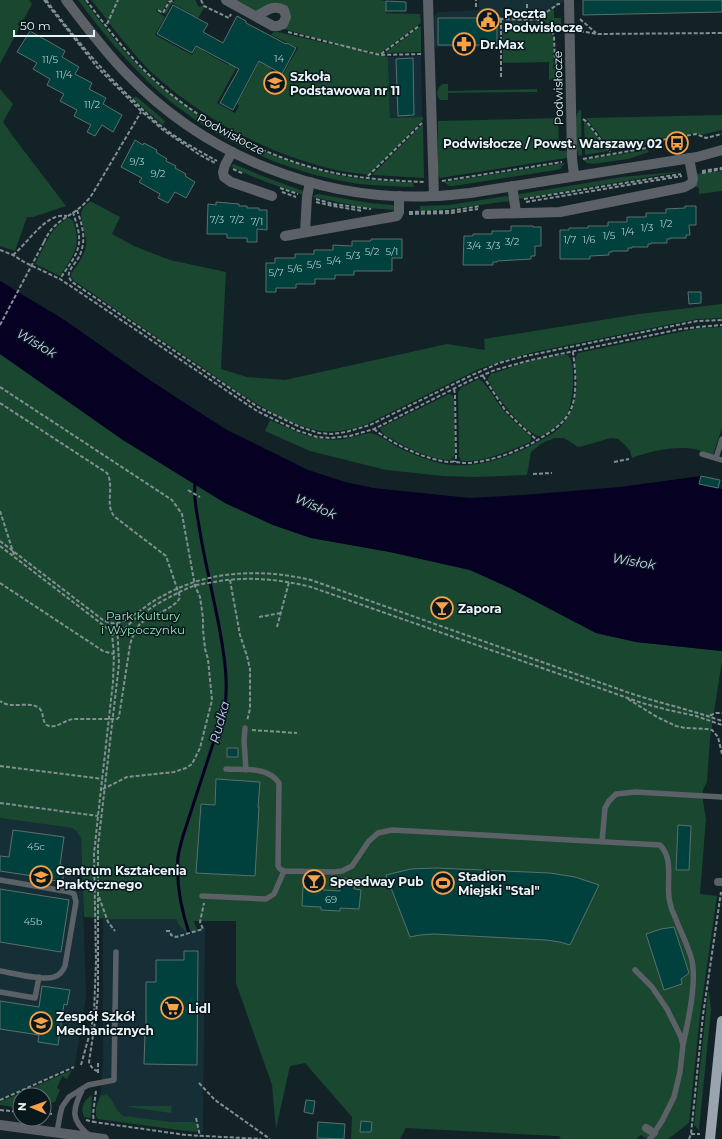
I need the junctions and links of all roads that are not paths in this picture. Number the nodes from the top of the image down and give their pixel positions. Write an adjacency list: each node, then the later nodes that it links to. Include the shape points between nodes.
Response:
1 (66, 0): 7 (street, Podwisłocze, via 100,44 138,85 182,122)
2 (226, 0): 5 (street)
3 (428, 0): 15 (street)
4 (569, 5): 10 (street, Podwisłocze)
5 (257, 16): 5 (street, via 273,26 280,26 285,22 286,14 282,8 274,7)
6 (722, 150): 9 (street, Podwisłocze)
7 (232, 152): 11 (street, Podwisłocze); 13 (street, via 223,172 224,177 231,182)
8 (722, 156): 9 (street, Podwisłocze)
9 (693, 157): 10 (street, Podwisłocze); 16 (street, via 692,183 685,187 560,212)
10 (574, 175): 12 (street, Podwisłocze)
11 (310, 182): 14 (street, Podwisłocze, via 356,192); 18 (street)
12 (512, 186): 15 (street, Podwisłocze); 16 (street)
13 (277, 192)
14 (399, 196): 15 (street, Podwisłocze); 18 (street, via 398,216 393,218)
15 (434, 196)
16 (515, 206): 17 (street)
17 (486, 209)
18 (306, 232): 19 (street)
19 (285, 236)
20 (722, 439): 22 (lane)
21 (702, 454): 22 (lane)
22 (719, 459)
23 (245, 728): 25 (lane)
24 (226, 770): 25 (lane)
25 (246, 770): 28 (lane, via 270,774 279,782 278,866)
26 (722, 798): 27 (lane, via 636,792 616,794 605,808)
27 (602, 842): 28 (lane, via 392,830 378,833 369,840 352,866 342,871); 37 (lane, via 660,845 667,855 670,904 693,966)
28 (284, 871): 30 (lane, via 274,894 266,899)
29 (0, 880): 34 (lane, via 74,894 76,902 64,970 54,977)
30 (204, 896)
31 (116, 952): 38 (lane, via 114,1080)
32 (635, 970): 37 (lane, via 652,987 667,1009)
33 (0, 971): 34 (lane)
34 (38, 977): 35 (lane, via 35,998)
35 (0, 992)
36 (722, 1021): 45 (main road)
37 (683, 1045): 42 (lane, via 674,1097)
38 (83, 1088): 41 (lane, via 69,1098 62,1108); 43 (lane, via 74,1109 75,1117 79,1125)
39 (0, 1125): 41 (street)
40 (646, 1128): 42 (street)
41 (57, 1136): 43 (street)
42 (652, 1136)
43 (93, 1137): 44 (street)
44 (104, 1139)
45 (710, 1139)

